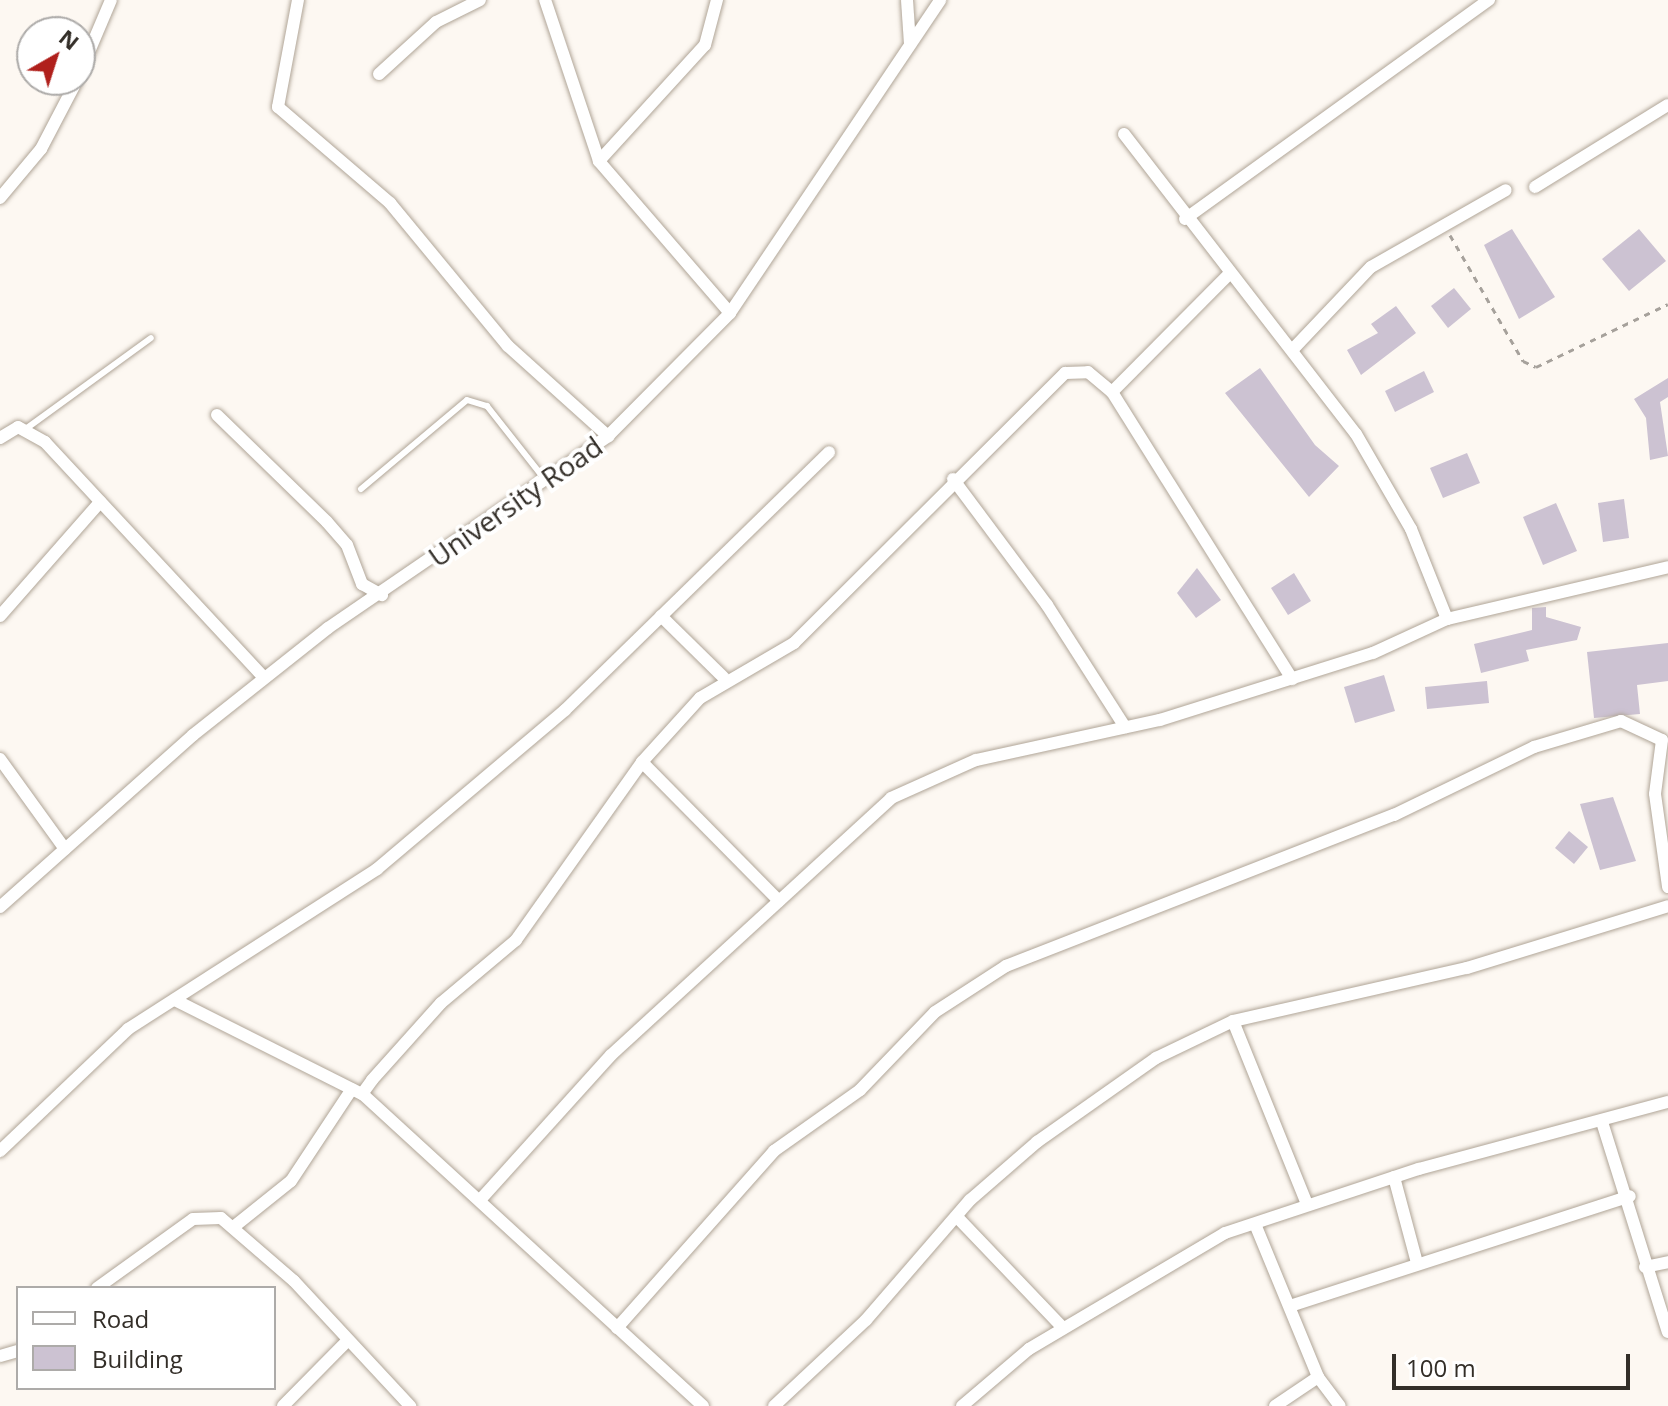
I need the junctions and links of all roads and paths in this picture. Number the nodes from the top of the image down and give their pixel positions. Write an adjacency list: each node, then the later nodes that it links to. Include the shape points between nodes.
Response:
1 (111, 0): 9 (street)
2 (298, 0): 29 (street, via 278,107 390,203 508,346)
3 (480, 0): 11 (street, via 436,22)
4 (545, 0): 15 (street)
5 (717, 0): 15 (street, via 705,45)
6 (907, 0): 10 (street)
7 (940, 0): 10 (street, University Road)
8 (1489, 0): 19 (street)
9 (96, 35)
10 (910, 44): 23 (street, University Road)
11 (379, 74)
12 (69, 96): 18 (street, via 41,149)
13 (1668, 105): 16 (street)
14 (1124, 134): 19 (street)
15 (599, 161): 23 (street)
16 (1535, 187)
17 (1506, 190): 20 (street)
18 (0, 198)
19 (1185, 219): 21 (street)
20 (1447, 228): 22 (path, via 1523,361 1536,367); 25 (street, via 1371,267)
21 (1230, 273): 25 (street); 26 (street)
22 (1668, 304)
23 (730, 313): 29 (street, University Road)
24 (151, 338): 28 (lane)
25 (1295, 347): 40 (street, via 1411,529)
26 (1112, 392): 32 (street, via 1088,372 1065,373); 43 (street)
27 (217, 415): 37 (street, via 327,522 347,545 362,584)
28 (27, 428): 30 (street); 35 (street)
29 (608, 436): 33 (street, University Road)
30 (0, 438)
31 (829, 452): 39 (street)
32 (953, 479): 42 (street, via 794,643 761,667); 44 (street, via 1047,605)
33 (546, 481): 34 (lane, via 487,406 467,400); 37 (street, University Road)
34 (361, 489)
35 (100, 502): 38 (street); 41 (street)
36 (1668, 567): 40 (street)
37 (382, 595): 41 (street, University Road)
38 (0, 616)
39 (661, 616): 42 (street); 53 (street, via 565,710 377,869)
40 (1447, 619): 43 (street)
41 (264, 678): 48 (street, University Road)
42 (724, 678): 47 (street)
43 (1292, 679): 44 (street)
44 (1125, 727): 50 (street, via 976,760 913,787)
45 (1665, 739): 49 (street, via 1655,794); 71 (street, via 1621,721 1534,747 1379,821 1006,966 935,1012 860,1090 774,1151)
46 (0, 759): 48 (street)
47 (642, 762): 50 (street); 55 (street, via 516,940 441,1003)
48 (65, 849): 52 (street, University Road)
49 (1668, 887)
50 (779, 901): 61 (street, via 611,1055)
51 (1668, 906): 54 (street, via 1467,968)
52 (0, 907)
53 (175, 1000): 55 (street); 58 (street, via 94,1057)
54 (1233, 1021): 62 (street); 63 (street, via 1156,1058 1037,1142)
55 (357, 1092): 61 (street); 65 (street, via 291,1181)
56 (1668, 1102): 57 (street)
57 (1602, 1122): 59 (street); 60 (street)
58 (0, 1151)
59 (1394, 1177): 62 (street); 67 (street)
60 (1630, 1196): 67 (street); 68 (street)
61 (480, 1200): 71 (street)
62 (1306, 1202): 64 (street)
63 (957, 1217): 72 (street); 79 (street, via 866,1320)
64 (1255, 1224): 70 (street); 72 (street, via 1191,1249)
65 (236, 1225): 69 (street, via 193,1219); 74 (street)
66 (1668, 1262): 68 (street)
67 (1417, 1263): 70 (street)
68 (1645, 1267): 73 (street)
69 (100, 1286)
70 (1290, 1306): 75 (street)
71 (617, 1328): 78 (street)
72 (1063, 1328): 80 (street)
73 (1668, 1332)
74 (347, 1341): 76 (street); 77 (street)
75 (1318, 1377): 81 (street); 82 (street)
76 (283, 1406)
77 (410, 1406)
78 (703, 1406)
79 (774, 1406)
80 (962, 1406)
81 (1275, 1406)
82 (1340, 1406)

